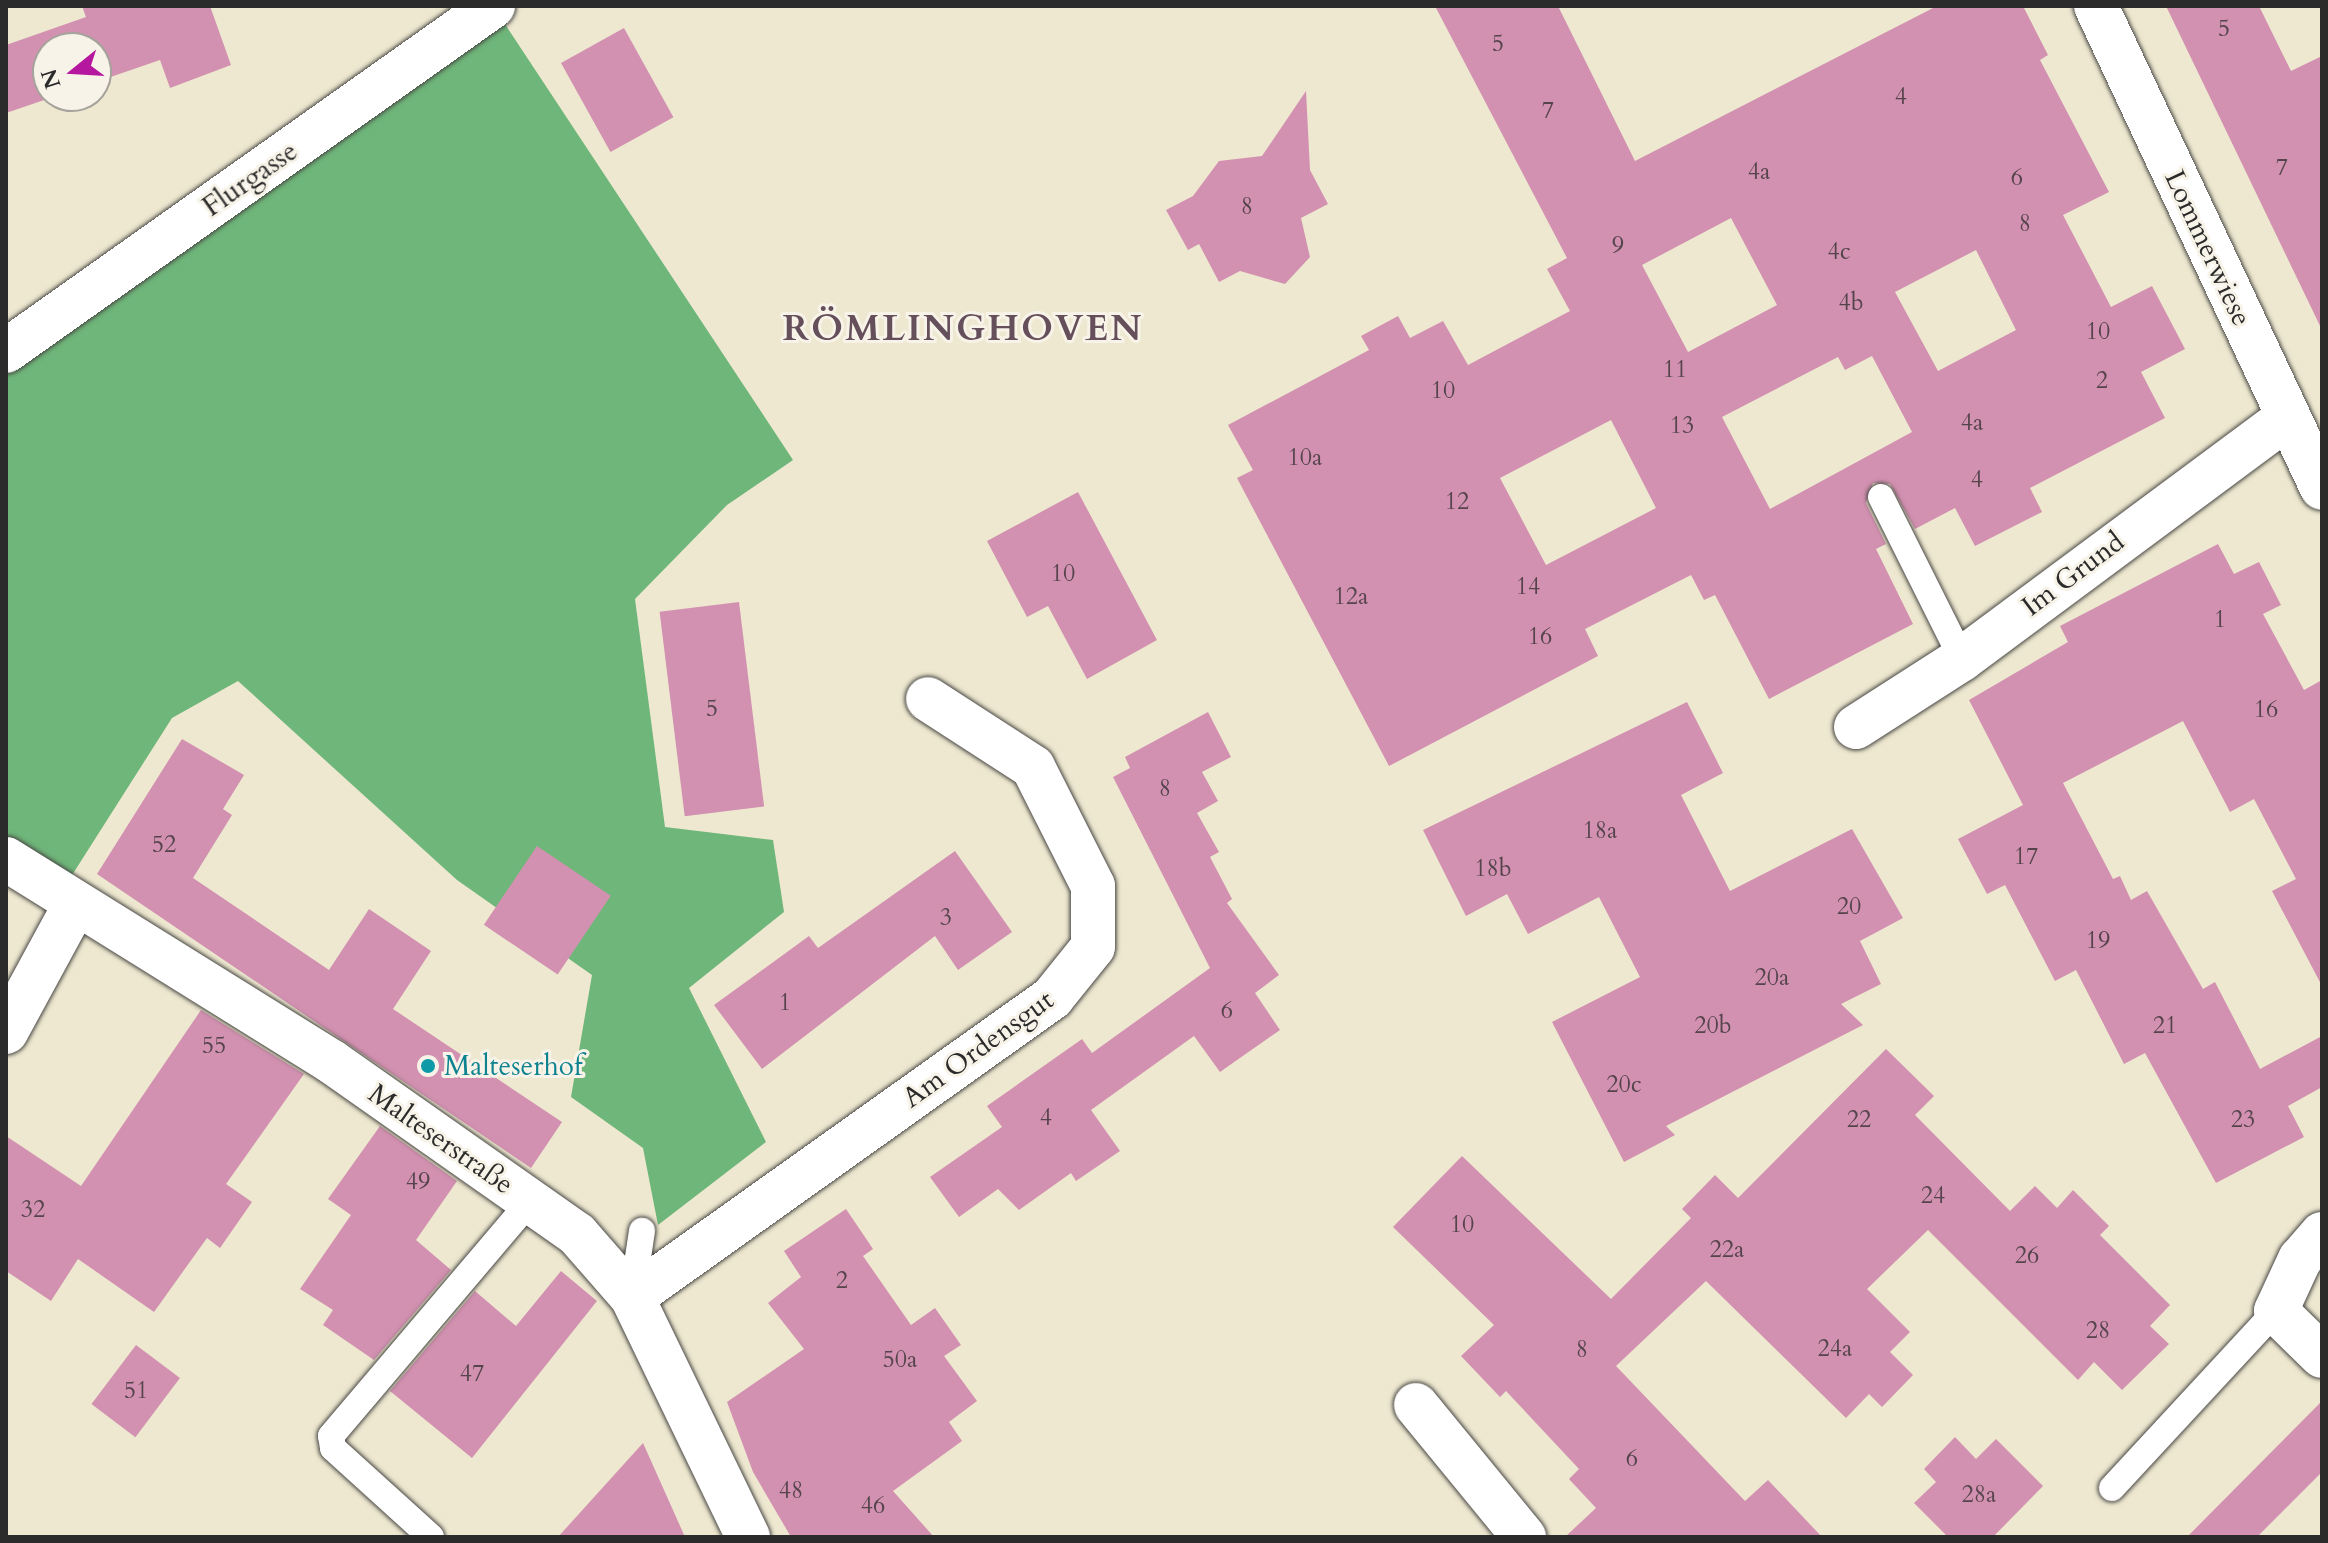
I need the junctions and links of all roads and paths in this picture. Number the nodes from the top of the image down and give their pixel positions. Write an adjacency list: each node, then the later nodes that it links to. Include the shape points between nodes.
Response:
1 (493, 6): 3 (street, Flurgasse)
2 (2096, 6): 4 (street, Lommerwiese)
3 (6, 351)
4 (2288, 417): 5 (street, Lommerwiese); 7 (street, Im Grund)
5 (2322, 488)
6 (1881, 497): 7 (lane)
7 (1962, 659): 9 (street, Im Grund)
8 (928, 699): 16 (street, Am Ordensgut, via 1033,767 1093,886 1093,947 1052,998)
9 (1856, 727)
10 (6, 859): 11 (street, Malteserstraße)
11 (75, 905): 12 (street); 13 (street, Malteserstraße, via 332,1062)
12 (6, 1032)
13 (530, 1201): 16 (street, Malteserstraße, via 577,1234); 22 (lane, via 331,1436 333,1448)
14 (642, 1231): 16 (lane)
15 (2322, 1234): 17 (street, via 2300,1259)
16 (632, 1297): 21 (street, Malteserstraße)
17 (2276, 1311): 18 (street); 20 (lane)
18 (2322, 1356)
19 (1416, 1405): 23 (street)
20 (2112, 1488)
21 (743, 1535)
22 (431, 1537)
23 (1524, 1537)

